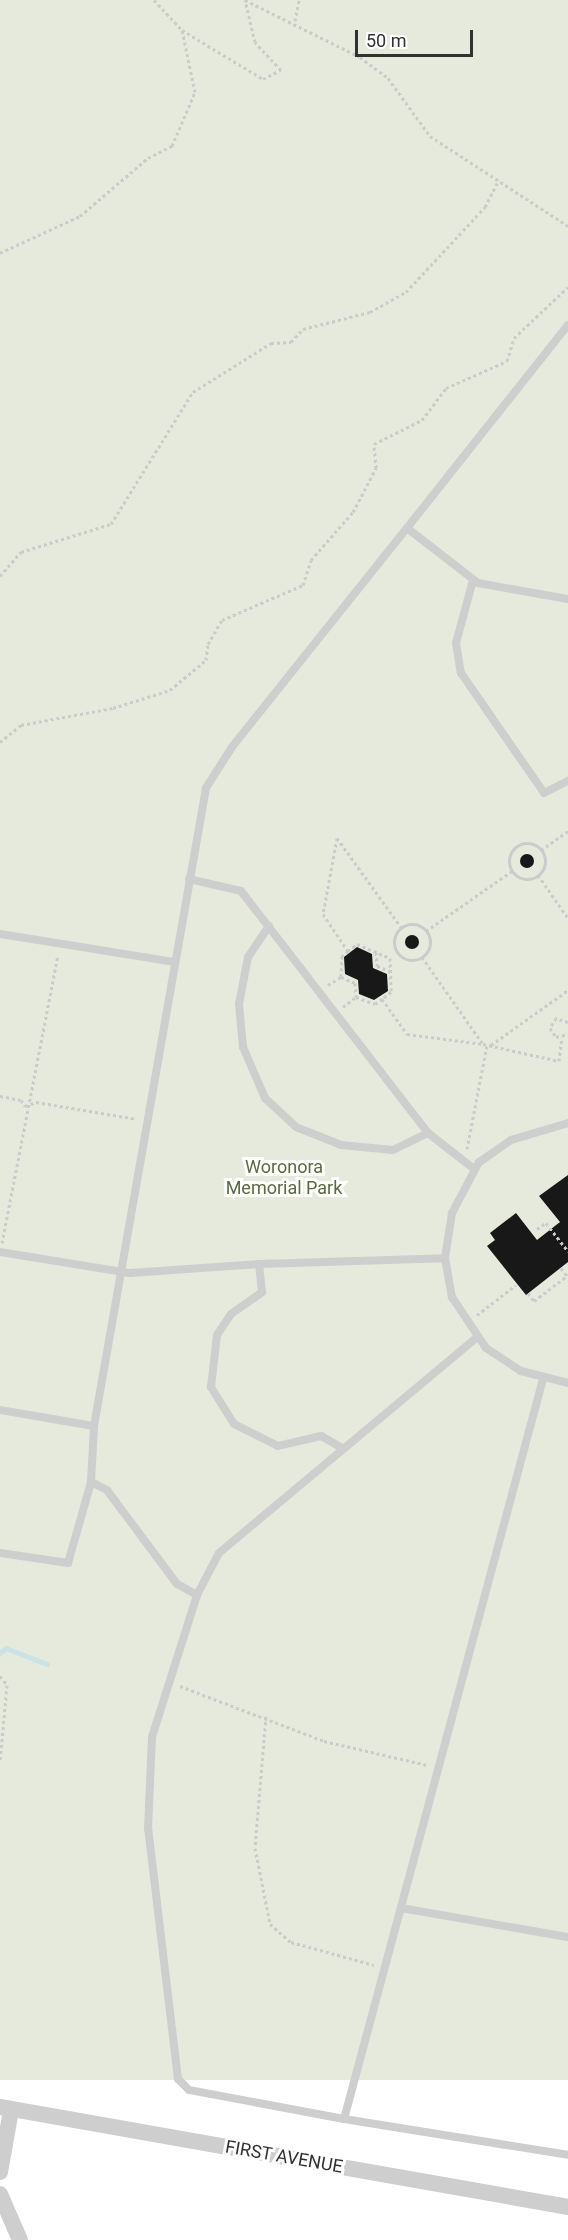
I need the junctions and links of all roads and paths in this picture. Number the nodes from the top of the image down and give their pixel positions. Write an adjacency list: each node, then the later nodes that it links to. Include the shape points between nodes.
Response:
1 (154, 0): 5 (path)
2 (245, 0): 4 (path); 5 (path, via 255,42 281,70 263,79)
3 (299, 0): 4 (path)
4 (295, 21): 6 (path, via 388,78 430,136)
5 (182, 30): 8 (path, via 195,92 172,146 148,158 80,216)
6 (499, 180): 7 (path); 12 (path, via 485,207 406,292 370,312 303,329 291,342 272,343 193,392 111,524 21,552)
7 (568, 226)
8 (0, 253)
9 (568, 287): 15 (path, via 514,338 507,361 446,388 422,420 374,444 375,468 353,512 311,560 303,585 222,620 208,644 206,660 170,690 113,708 21,725)
10 (568, 325): 11 (lane)
11 (407, 528): 13 (lane); 21 (lane, via 213,772 203,797)
12 (0, 576)
13 (473, 580): 14 (lane); 16 (lane, via 455,648 461,673 544,793)
14 (568, 599)
15 (0, 742)
16 (568, 781)
17 (568, 831): 18 (path)
18 (542, 850): 19 (path, via 526,843 515,847 509,857); 20 (path, via 545,862)
19 (512, 871): 20 (path, via 524,879); 25 (path)
20 (538, 875): 22 (path)
21 (189, 879): 23 (lane, via 237,888); 33 (lane)
22 (568, 918)
23 (269, 927): 46 (lane); 46 (lane, via 248,957 239,1004 243,1047 265,1098 296,1127 341,1145 393,1150)
24 (401, 927): 25 (path, via 413,924); 28 (path, via 337,838 323,914); 30 (path, via 394,937)
25 (426, 932): 31 (path, via 430,945)
26 (0, 934): 27 (lane)
27 (61, 944): 33 (lane); 43 (path)
28 (348, 951): 29 (path, via 357,944); 36 (path, via 342,956 341,977 355,983 356,997 375,1004)
29 (376, 952): 32 (path); 34 (path, via 377,966)
30 (397, 953): 31 (path, via 408,960); 32 (path)
31 (422, 957): 41 (path)
32 (390, 958): 34 (path)
33 (174, 962): 44 (lane)
34 (391, 971): 36 (path, via 391,992)
35 (568, 990): 41 (path)
36 (382, 999): 41 (path, via 407,1034)
37 (568, 1022): 39 (path, via 559,1017 550,1024 554,1036)
38 (568, 1034): 39 (path)
39 (562, 1039): 40 (path); 41 (path, via 559,1061)
40 (568, 1041)
41 (487, 1045): 47 (path, via 471,1143)
42 (0, 1096): 43 (path)
43 (27, 1107): 44 (path, via 36,1102); 51 (path)
44 (147, 1121): 55 (lane)
45 (568, 1123): 48 (lane, via 511,1140)
46 (428, 1133): 47 (lane)
47 (460, 1161): 48 (lane)
48 (474, 1169): 52 (lane, via 452,1213)
49 (537, 1229): 50 (path, via 546,1222)
50 (568, 1251)
51 (0, 1252): 55 (lane)
52 (445, 1258): 53 (lane); 59 (lane, via 452,1297)
53 (259, 1264): 55 (lane); 65 (lane, via 262,1292 231,1314 213,1342 210,1370 215,1398 234,1425 265,1442 288,1447 321,1436)
54 (561, 1268): 56 (path)
55 (121, 1272): 64 (lane)
56 (567, 1275): 58 (path, via 534,1301)
57 (516, 1285): 59 (path)
58 (528, 1293)
59 (466, 1323): 60 (lane)
60 (476, 1338): 61 (lane, via 503,1361); 65 (lane)
61 (543, 1379): 62 (lane); 73 (lane)
62 (568, 1383)
63 (0, 1410): 64 (lane)
64 (94, 1426): 66 (lane)
65 (342, 1448): 68 (lane, via 228,1542)
66 (91, 1482): 67 (lane, via 68,1563); 68 (lane, via 107,1490 177,1584)
67 (0, 1553)
68 (197, 1594): 70 (lane)
69 (0, 1676): 72 (path, via 7,1685)
70 (167, 1682): 71 (path); 78 (lane, via 152,1737 146,1798 178,2079 189,2090)
71 (266, 1716): 73 (path, via 324,1741); 76 (path, via 255,1848 270,1924 291,1942)
72 (0, 1762)
73 (438, 1767): 74 (lane)
74 (401, 1908): 75 (lane); 76 (lane)
75 (568, 1937)
76 (385, 1968): 78 (lane)
77 (5, 2109): 80 (street); 82 (street, FIRST AVENUE)
78 (344, 2119): 79 (lane)
79 (568, 2155)
80 (0, 2172)
81 (0, 2194): 83 (street)
82 (568, 2207)
83 (20, 2240)

